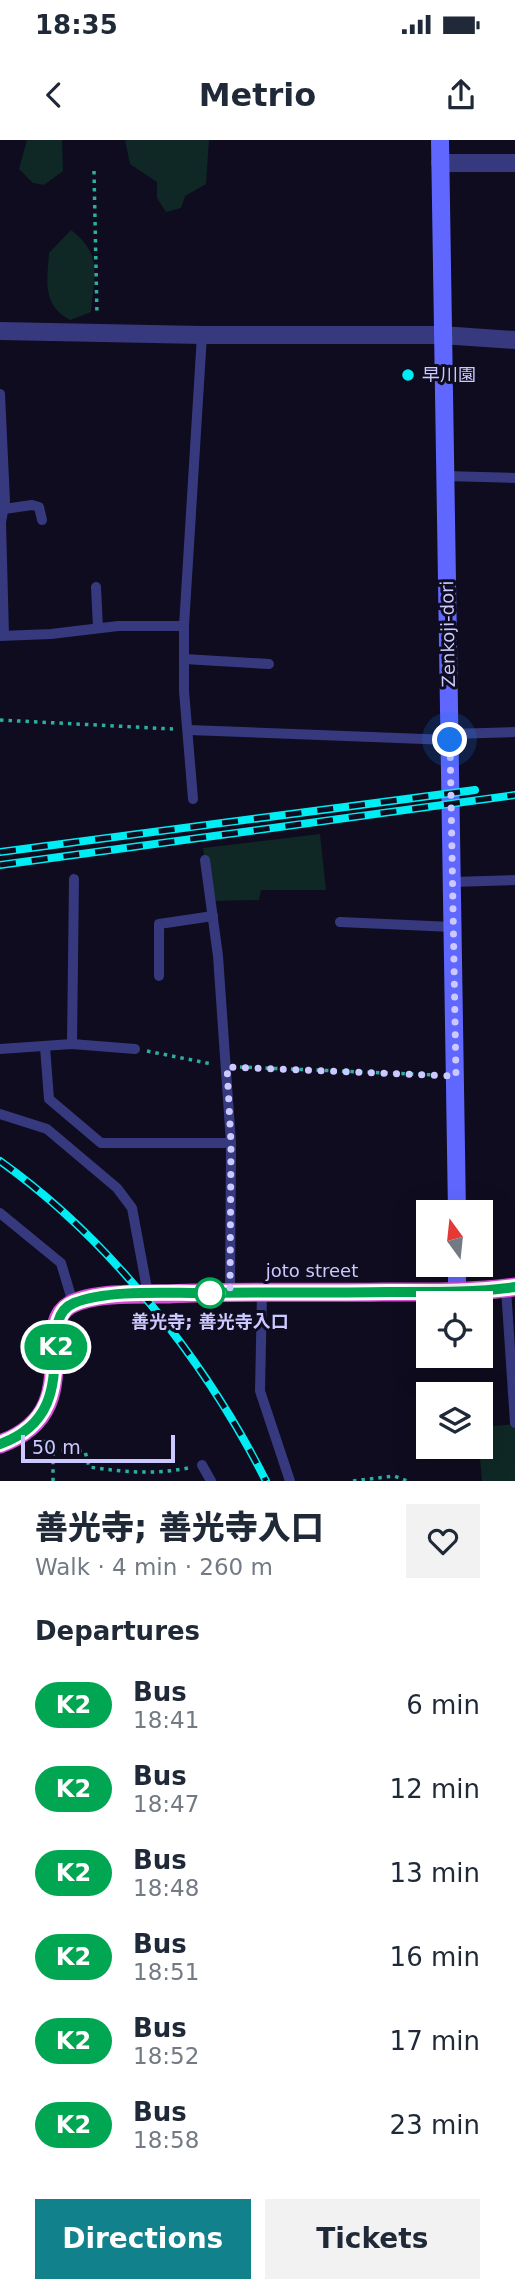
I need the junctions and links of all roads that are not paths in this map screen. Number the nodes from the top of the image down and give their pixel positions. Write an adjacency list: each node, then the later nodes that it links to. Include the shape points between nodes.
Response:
1 (440, 140): 2 (main road, Zenkoji-dori)
2 (440, 163): 3 (street); 6 (main road, Zenkoji-dori)
3 (515, 163)
4 (0, 331): 5 (street)
5 (202, 335): 6 (street); 15 (lane)
6 (442, 335): 7 (street); 10 (main road, Zenkoji-dori)
7 (515, 340)
8 (0, 394): 9 (lane)
9 (2, 467): 12 (lane)
10 (445, 476): 11 (lane); 22 (main road, Zenkoji-dori)
11 (515, 478)
12 (4, 509): 13 (lane, via 39,507); 17 (lane)
13 (42, 520)
14 (96, 587): 16 (lane)
15 (184, 626): 16 (lane); 18 (lane)
16 (98, 628): 17 (lane)
17 (2, 636)
18 (184, 659): 19 (lane); 20 (lane)
19 (269, 664)
20 (189, 730): 22 (lane); 23 (lane)
21 (515, 732): 22 (lane)
22 (450, 737): 27 (main road, Zenkoji-dori)
23 (193, 799)
24 (205, 860): 28 (lane)
25 (74, 879): 32 (lane)
26 (515, 880): 27 (lane)
27 (452, 882): 30 (main road, Zenkoji-dori)
28 (213, 916): 31 (lane, via 159,924); 37 (lane)
29 (340, 922): 30 (lane)
30 (453, 927): 38 (main road, Zenkoji-dori)
31 (159, 976)
32 (72, 1044): 33 (lane); 35 (lane)
33 (45, 1046): 34 (lane); 37 (lane, via 49,1099 100,1143)
34 (0, 1049)
35 (135, 1049)
36 (0, 1114): 45 (lane, via 47,1129 117,1188 132,1208)
37 (231, 1143): 43 (lane)
38 (457, 1200)
39 (0, 1213): 46 (lane, via 61,1263)
40 (510, 1288): 41 (highway, joto street); 47 (lane)
41 (470, 1291)
42 (416, 1292): 44 (highway, joto street)
43 (230, 1293): 44 (highway, joto street); 45 (highway, joto street)
44 (262, 1293): 51 (lane, via 260,1391)
45 (148, 1294): 46 (highway, joto street)
46 (73, 1303): 48 (highway, via 57,1323 54,1385 41,1416 31,1429)
47 (515, 1423)
48 (0, 1444)
49 (202, 1465): 50 (lane)
50 (211, 1481)
51 (290, 1481)

